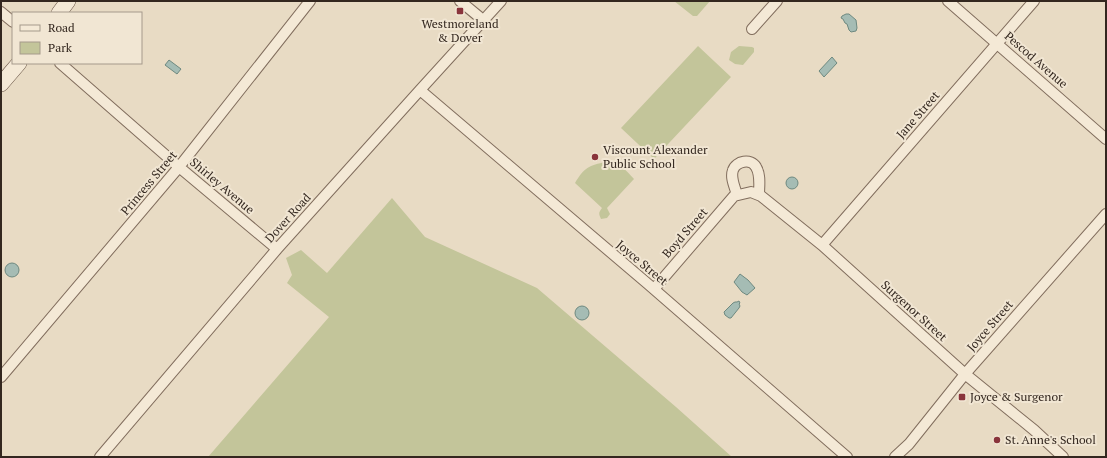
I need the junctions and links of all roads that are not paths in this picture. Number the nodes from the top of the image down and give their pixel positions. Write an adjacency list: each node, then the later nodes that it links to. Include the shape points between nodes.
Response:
1 (68, 1): 9 (street)
2 (310, 1): 19 (street, Princess Street)
3 (460, 1): 10 (street)
4 (502, 1): 10 (street, Dover Road)
5 (777, 1): 12 (street)
6 (948, 1): 13 (street, Pescod Avenue)
7 (1034, 1): 13 (street, Jane Street)
8 (1, 12): 11 (street)
9 (60, 12)
10 (483, 20): 17 (street, Dover Road)
11 (12, 21)
12 (752, 29)
13 (997, 43): 18 (street, Pescod Avenue); 23 (street, Jane Street)
14 (18, 64): 16 (street)
15 (61, 64): 19 (street, Shirley Avenue)
16 (1, 84)
17 (420, 90): 24 (street, Dover Road); 25 (street, Joyce Street)
18 (1106, 139)
19 (179, 167): 24 (street, Shirley Avenue); 27 (street, Princess Street)
20 (737, 195): 21 (street, via 751,192); 21 (street, via 732,171 743,162 750,162 756,166 759,176); 25 (street, Boyd Street)
21 (759, 195): 23 (street)
22 (1106, 214): 26 (street, Joyce Street)
23 (822, 245): 26 (street, Surgenor Street)
24 (277, 249): 28 (street, Dover Road)
25 (654, 289): 29 (street, Joyce Street)
26 (965, 374): 30 (street, Joyce Street, via 909,444); 31 (street, Surgenor Street)
27 (1, 377)
28 (100, 457)
29 (847, 457)
30 (895, 457)
31 (1063, 457)

